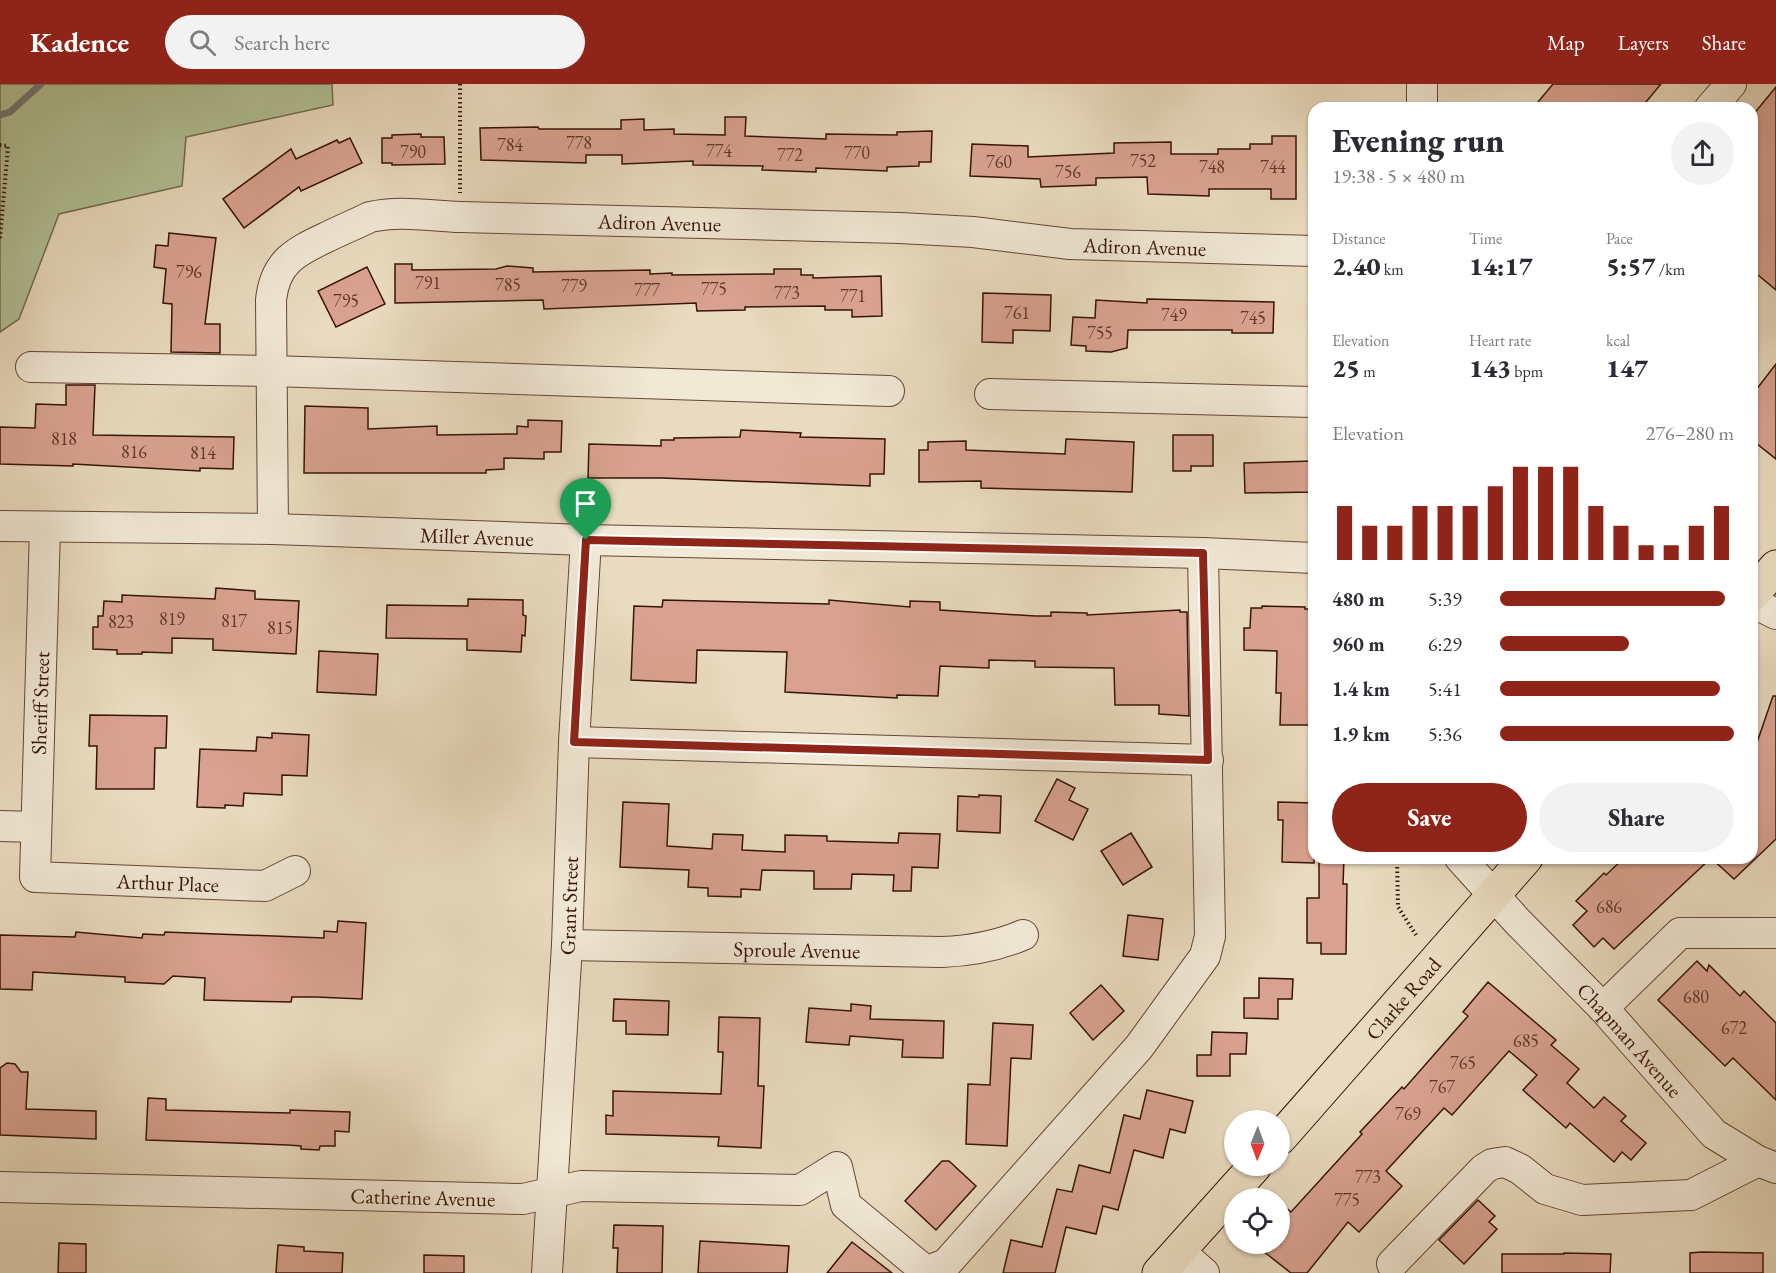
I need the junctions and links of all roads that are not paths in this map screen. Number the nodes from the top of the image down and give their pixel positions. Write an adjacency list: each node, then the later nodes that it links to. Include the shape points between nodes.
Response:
1 (1422, 84): 3 (street)
2 (1731, 84): 4 (street)
3 (1422, 102)
4 (1715, 102)
5 (1308, 251): 7 (street, Adiron Avenue, via 1070,244 900,228 383,214 291,255 282,266 272,286)
6 (31, 367): 7 (street)
7 (271, 371): 8 (street); 13 (street, Adiron Avenue)
8 (889, 391)
9 (990, 394): 10 (street)
10 (1308, 402)
11 (0, 526): 12 (street, Miller Avenue)
12 (45, 528): 13 (street, Miller Avenue); 24 (street, Sheriff Street)
13 (273, 529): 14 (street, Miller Avenue)
14 (586, 540): 15 (street, Miller Avenue); 21 (street, Grant Street)
15 (1203, 553): 16 (street, Miller Avenue); 22 (street)
16 (1308, 558)
17 (1776, 567): 18 (main road)
18 (1758, 588)
19 (1758, 605): 20 (street)
20 (1776, 614)
21 (574, 742): 22 (street); 32 (street, Grant Street)
22 (1208, 760): 38 (street, Catherine Avenue, via 1210,936 1205,956 1139,1047 946,1264 930,1270 922,1268 846,1205 837,1167 800,1190 581,1186)
23 (0, 826): 24 (street)
24 (36, 827): 28 (street, Sheriff Street)
25 (1465, 864): 29 (street, Chapman Avenue)
26 (1521, 864): 29 (main road, Clarke Road)
27 (295, 871): 28 (street, Arthur Place, via 265,885)
28 (35, 877)
29 (1494, 896): 33 (street, Chapman Avenue); 34 (main road, Clarke Road)
30 (1776, 933): 33 (street, via 1680,933)
31 (1023, 935): 32 (street, Sproule Avenue, via 988,947 950,952)
32 (567, 945): 38 (street, Grant Street)
33 (1604, 1008): 35 (street, Chapman Avenue, via 1714,1134)
34 (1290, 1127)
35 (1767, 1164): 40 (street, via 1691,1195 1582,1200 1545,1189 1505,1162 1492,1164)
36 (1246, 1176): 39 (main road)
37 (0, 1187): 38 (street, Catherine Avenue, via 523,1199)
38 (551, 1192): 41 (street, Grant Street)
39 (1169, 1262): 42 (street)
40 (1392, 1264)
41 (547, 1273)
42 (1204, 1273)

